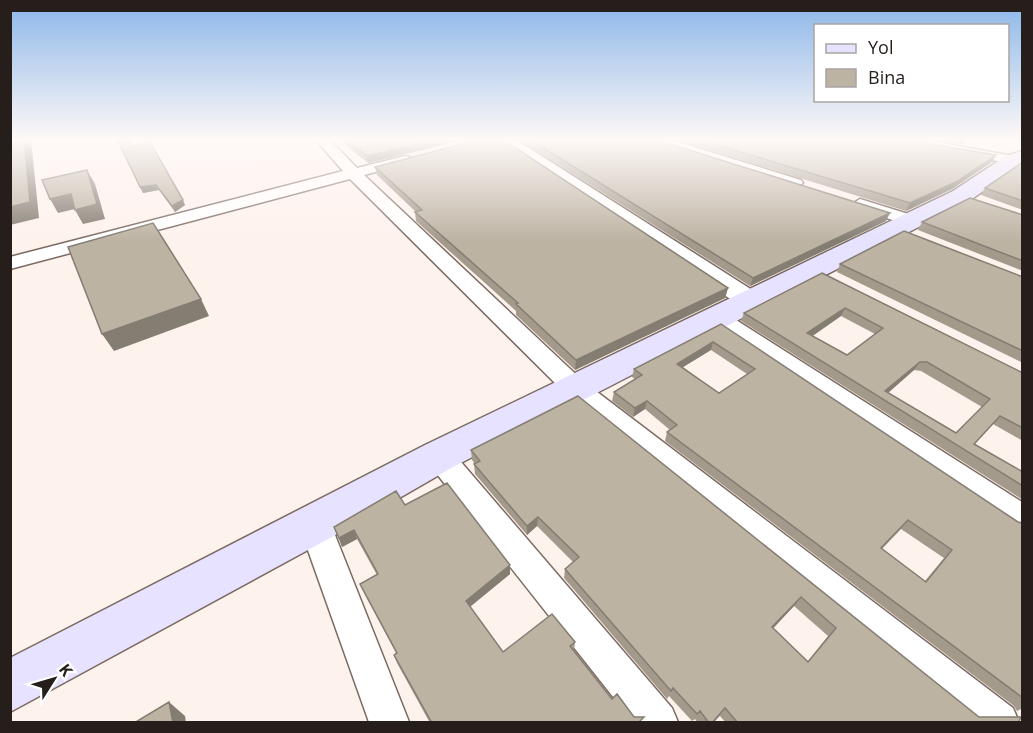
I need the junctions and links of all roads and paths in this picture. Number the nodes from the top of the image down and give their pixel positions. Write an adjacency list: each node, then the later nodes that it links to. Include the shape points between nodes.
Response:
1 (357, 173): 5 (street)
2 (556, 173): 10 (street)
3 (762, 173): 6 (street)
4 (1003, 173): 8 (main road, via 971,200)
5 (354, 174): 9 (street); 12 (street)
6 (812, 189)
7 (845, 199): 8 (street)
8 (909, 229): 10 (main road, via 824,275)
9 (10, 263)
10 (751, 301): 11 (main road)
11 (717, 318): 12 (main road); 14 (street)
12 (575, 388): 13 (main road); 19 (street)
13 (439, 456): 15 (main road); 18 (street)
14 (1023, 518)
15 (315, 525): 16 (main road); 17 (street)
16 (10, 686)
17 (389, 723)
18 (658, 723)
19 (999, 723)

